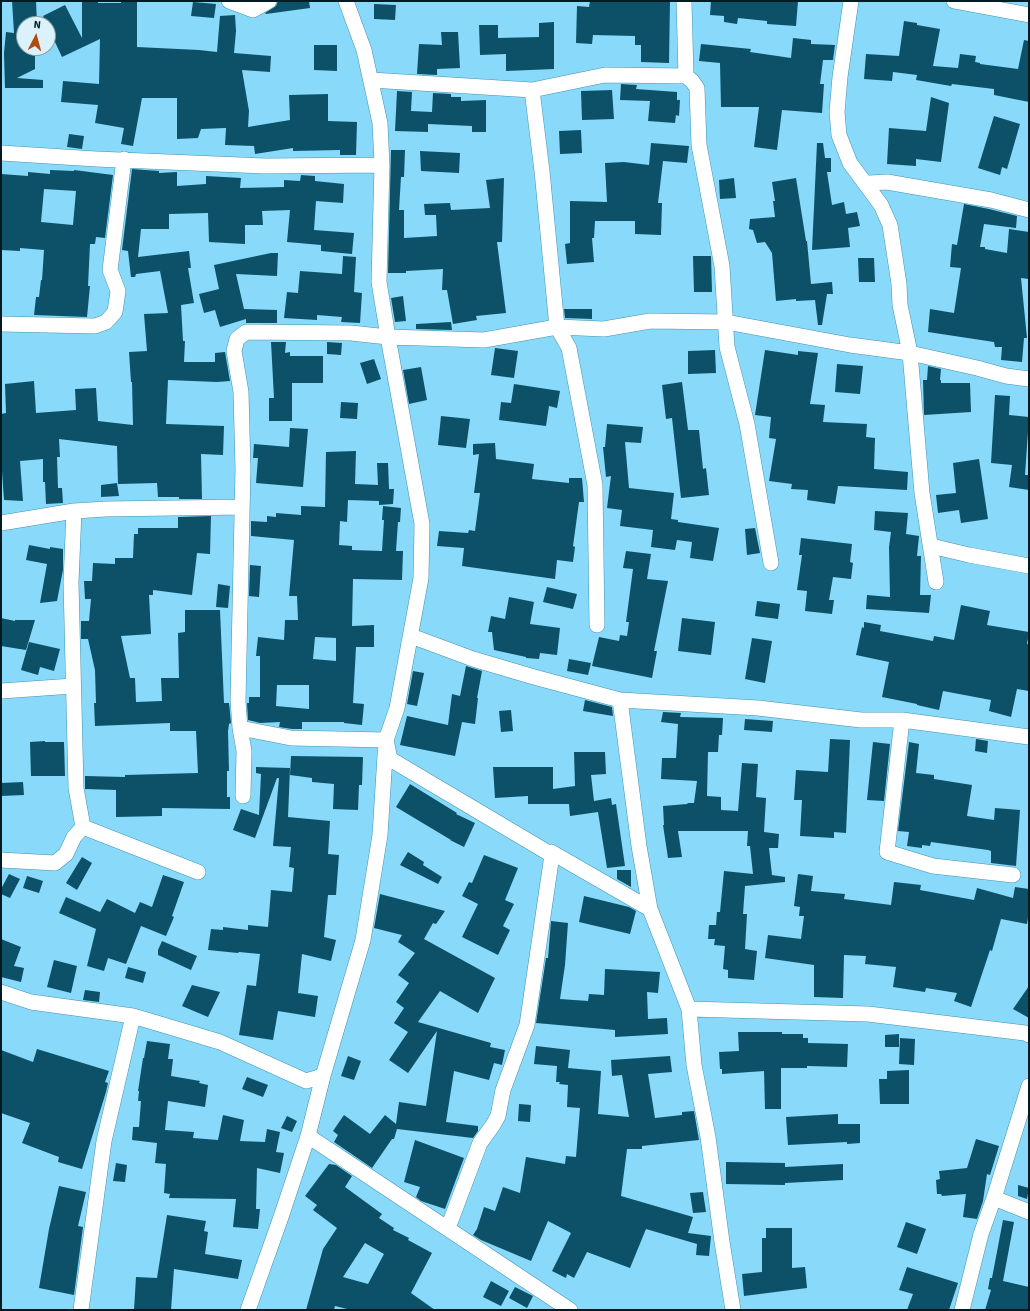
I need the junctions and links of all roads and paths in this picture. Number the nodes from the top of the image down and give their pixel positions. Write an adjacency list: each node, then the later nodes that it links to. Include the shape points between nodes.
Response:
1 (229, 1): 2 (street, via 253,10)
2 (270, 1)
3 (346, 1): 9 (street, via 364,50)
4 (684, 1): 8 (street)
5 (852, 1): 14 (street, via 840,77 837,112 839,134 850,163)
6 (961, 2): 7 (street)
7 (1029, 15)
8 (686, 76): 10 (street, via 605,75); 16 (street, via 698,88 700,146 722,266)
9 (371, 80): 10 (street); 13 (street, via 380,123)
10 (532, 90): 18 (street)
11 (1, 153): 12 (street)
12 (124, 159): 13 (street, via 265,166); 17 (street, via 110,270 118,291 115,312 106,322 95,326)
13 (382, 165): 19 (street, via 379,282)
14 (869, 188): 15 (street, via 870,183 887,182 991,200); 20 (street, via 881,205 890,226 900,305)
15 (1029, 210)
16 (726, 322): 18 (street, via 650,321 604,329); 20 (street, via 850,345); 26 (street, via 727,347 747,424)
17 (1, 324)
18 (557, 326): 19 (street, via 484,340); 29 (street, via 569,348 595,485)
19 (388, 337): 22 (street, via 351,333 246,332 237,339 234,351 241,392); 30 (street, via 422,524 421,578)
20 (910, 353): 21 (street); 25 (street, via 922,493)
21 (1029, 379)
22 (242, 507): 23 (street); 35 (street, via 238,701)
23 (74, 511): 24 (street); 31 (street, via 71,582)
24 (1, 523)
25 (930, 546): 27 (street); 28 (street)
26 (771, 563)
27 (1029, 566)
28 (936, 582)
29 (597, 625)
30 (411, 636): 33 (street, via 473,659); 37 (street, via 397,708)
31 (73, 686): 32 (street); 39 (street, via 76,788)
32 (1, 691)
33 (620, 700): 34 (street, via 758,708 862,720); 44 (street)
34 (902, 720): 36 (street); 43 (street, via 887,852 933,866)
35 (240, 728): 37 (street, via 291,738); 38 (street, via 244,751)
36 (1029, 737)
37 (386, 740): 40 (street, via 390,759); 49 (street, via 380,835 363,940)
38 (243, 796)
39 (83, 827): 41 (street, via 74,837 66,854 55,863); 42 (street)
40 (552, 855): 44 (street, via 551,852); 56 (street, via 527,1025 503,1090 498,1116 480,1143)
41 (1, 860)
42 (198, 872)
43 (1013, 875)
44 (650, 909): 46 (street)
45 (1, 992): 47 (street, via 31,1002)
46 (689, 1009): 48 (street, via 868,1014); 60 (street, via 694,1065 708,1137)
47 (133, 1016): 50 (street, via 220,1042); 57 (street, via 104,1141)
48 (1029, 1034)
49 (323, 1076): 50 (street); 52 (street)
50 (306, 1081): 52 (street)
51 (1029, 1086): 54 (street)
52 (316, 1105): 53 (street)
53 (308, 1136): 56 (street); 58 (street)
54 (994, 1198): 55 (street); 61 (street, via 981,1234)
55 (1029, 1212)
56 (448, 1228): 59 (street)
57 (81, 1310)
58 (248, 1310)
59 (570, 1310)
60 (733, 1310)
61 (962, 1310)

